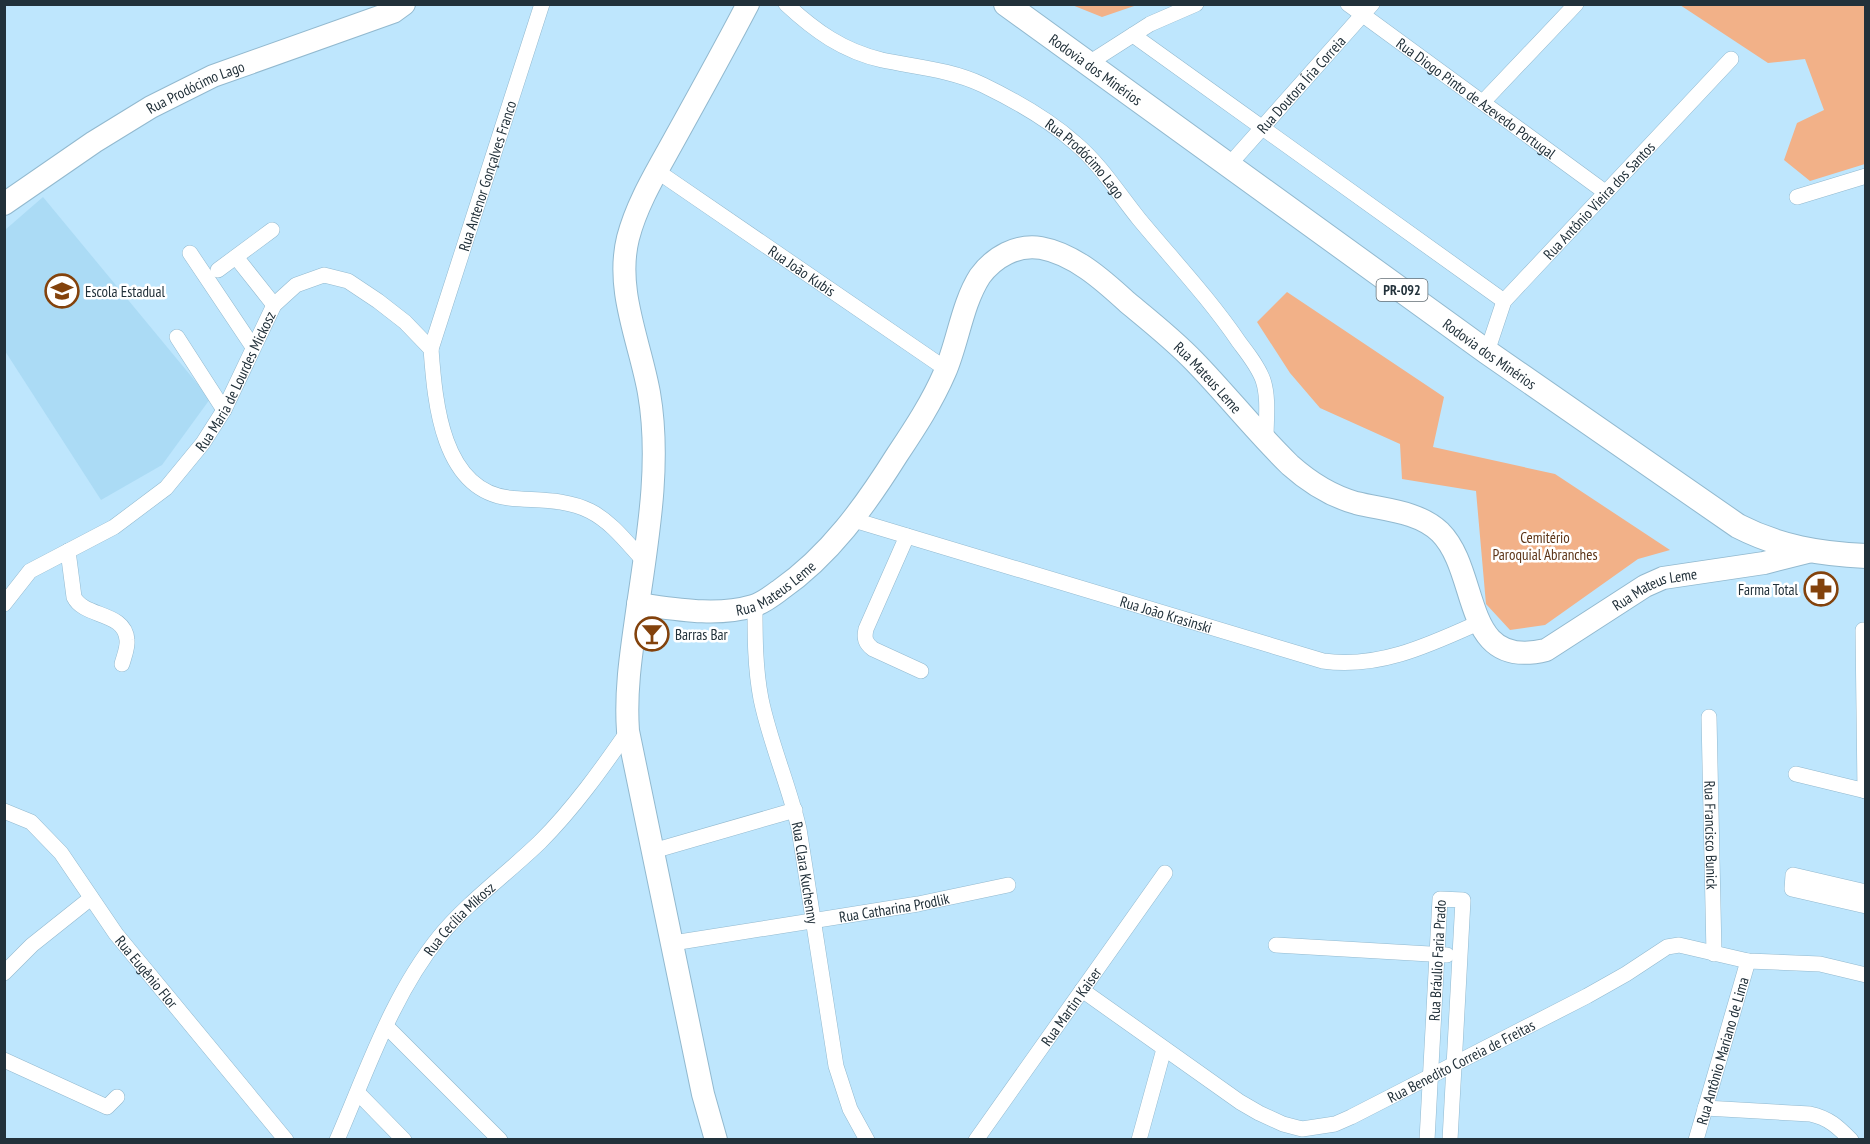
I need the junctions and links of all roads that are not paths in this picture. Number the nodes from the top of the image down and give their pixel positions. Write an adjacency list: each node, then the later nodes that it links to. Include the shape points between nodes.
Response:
1 (542, 4): 29 (street, Rua Antenor Gonçalves Franco)
2 (748, 4): 16 (main road)
3 (786, 4): 33 (street, Rua Prodócimo Lago, via 822,36 842,46 881,60 981,84 1034,113 1076,144 1112,182 1252,360 1264,383)
4 (1006, 4): 12 (main road, Rodovia dos Minérios / PR-092)
5 (1196, 4): 10 (street)
6 (1348, 4): 9 (street, Rua Diogo Pinto de Azevedo Portugal)
7 (1576, 4): 13 (street)
8 (393, 7): 20 (main road, Rua Prodócimo Lago, via 213,76 151,107)
9 (1368, 10): 13 (street, Rua Diogo Pinto de Azevedo Portugal); 14 (street, Rua Doutora Íria Correia)
10 (1133, 34): 12 (street); 14 (street)
11 (1731, 59): 18 (street, Rua Antônio Vieira dos Santos)
12 (1089, 63): 15 (main road, Rodovia dos Minérios / PR-092)
13 (1483, 102): 18 (street, Rua Diogo Pinto de Azevedo Portugal)
14 (1262, 128): 15 (street, Rua Doutora Íria Correia); 25 (street)
15 (1229, 165): 30 (main road, Rodovia dos Minérios / PR-092)
16 (657, 171): 31 (street, Rua João Kubis); 39 (main road, via 628,236 623,274 652,423 652,484)
17 (1866, 176): 19 (street)
18 (1605, 192): 25 (street, Rua Antônio Vieira dos Santos)
19 (1797, 197)
20 (4, 204)
21 (272, 230): 23 (street)
22 (190, 253): 28 (street)
23 (236, 257): 24 (street); 26 (street)
24 (218, 270)
25 (1504, 301): 30 (street, Rua Antônio Vieira dos Santos)
26 (274, 305): 28 (street, Rua Maria de Lourdes Mickosz); 29 (street, Rua Maria de Lourdes Mickosz, via 296,285 324,275 348,281 405,322)
27 (177, 337): 32 (street)
28 (253, 347): 32 (street, Rua Maria de Lourdes Mickosz)
29 (431, 349): 39 (street, via 434,395 448,445 461,473 483,492 496,496 558,501 588,510 609,524)
30 (1487, 352): 37 (main road, Rodovia dos Minérios / PR-092, via 1738,526 1783,545)
31 (946, 369): 33 (main road, Rua Mateus Leme, via 974,288 987,267 1014,250 1040,248 1077,263 1114,290 1192,358); 34 (main road, Rua Mateus Leme, via 929,405)
32 (225, 410): 36 (street, Rua Maria de Lourdes Mickosz, via 165,488 114,527)
33 (1266, 439): 43 (main road, Rua Mateus Leme, via 1319,487 1355,502 1413,516 1439,532 1458,562)
34 (854, 520): 35 (street, Rua João Krasinski); 42 (main road, Rua Mateus Leme, via 804,571)
35 (907, 536): 43 (street, Rua João Krasinski, via 1323,661 1358,663 1385,658); 47 (street, via 864,637 873,649)
36 (68, 551): 40 (street, Rua Maria de Lourdes Mickosz, via 30,571); 45 (street, via 77,604 115,620 124,631 128,641)
37 (1811, 551): 38 (main road, Rua Mateus Leme); 43 (main road, Rua Mateus Leme, via 1764,564 1663,578 1560,642 1533,653 1504,649 1491,641)
38 (1866, 556)
39 (644, 561): 41 (main road)
40 (4, 604)
41 (638, 604): 42 (main road, Rua Mateus Leme, via 707,612); 49 (main road, via 627,690)
42 (755, 605): 52 (street, Rua Clara Kuchenny, via 761,699)
43 (1478, 623)
44 (1863, 630): 46 (street)
45 (122, 664)
46 (1865, 664): 51 (street)
47 (921, 671)
48 (1709, 717): 64 (street, Rua Francisco Bunick)
49 (628, 731): 54 (main road); 70 (street, Rua Cecília Mikosz, via 559,822 441,934 410,979)
50 (1796, 774): 51 (street)
51 (1865, 791)
52 (795, 810): 54 (street); 60 (street, Rua Clara Kuchenny)
53 (4, 811): 58 (street, Rua Eugênio Flor, via 31,822 47,837)
54 (653, 851): 61 (main road)
55 (1165, 873): 69 (street, Rua Martin Kaiser)
56 (1008, 885): 60 (street, Rua Catharina Prodlik)
57 (1866, 892): 59 (street, via 1793,875 1792,889)
58 (91, 897): 67 (street); 78 (street, Rua Eugênio Flor, via 116,934)
59 (1866, 906)
60 (813, 921): 61 (street, Rua Catharina Prodlik); 83 (street, Rua Clara Kuchenny, via 836,1066 850,1109)
61 (673, 942): 82 (main road)
62 (1276, 945): 63 (street)
63 (1437, 954): 65 (street); 65 (street, Rua Bráulio Faria Prado, via 1440,899 1462,900); 74 (street, Rua Bráulio Faria Prado)
64 (1714, 954): 66 (street, Rua Benedito Correia de Freitas); 73 (street, Rua Benedito Correia de Freitas, via 1679,945 1667,947 1594,992)
65 (1460, 955): 73 (street, Rua Bráulio Faria Prado)
66 (1748, 961): 68 (street, Rua Benedito Correia de Freitas, via 1821,964); 77 (street, Rua Antônio Mariano de Lima)
67 (4, 973)
68 (1866, 975)
69 (1082, 990): 71 (street, Rua Benedito Correia de Freitas); 84 (street, Rua Martin Kaiser)
70 (387, 1027): 75 (street, Rua Cecília Mikosz); 81 (street)
71 (1164, 1048): 74 (street, Rua Benedito Correia de Freitas, via 1249,1108 1283,1125 1302,1129 1335,1124); 85 (street)
72 (4, 1060): 76 (street, via 107,1107)
73 (1454, 1064): 74 (street, Rua Benedito Correia de Freitas); 87 (street, Rua Bráulio Faria Prado)
74 (1431, 1076): 86 (street, Rua Bráulio Faria Prado)
75 (357, 1093): 79 (street, Rua Cecília Mikosz); 80 (street)
76 (117, 1097)
77 (1705, 1108): 88 (street, Rua Antônio Mariano de Lima); 89 (street, via 1816,1115 1833,1122)
78 (286, 1140)
79 (337, 1140)
80 (404, 1140)
81 (500, 1140)
82 (716, 1140)
83 (867, 1140)
84 (976, 1140)
85 (1139, 1140)
86 (1427, 1140)
87 (1450, 1140)
88 (1696, 1140)
89 (1851, 1140)

